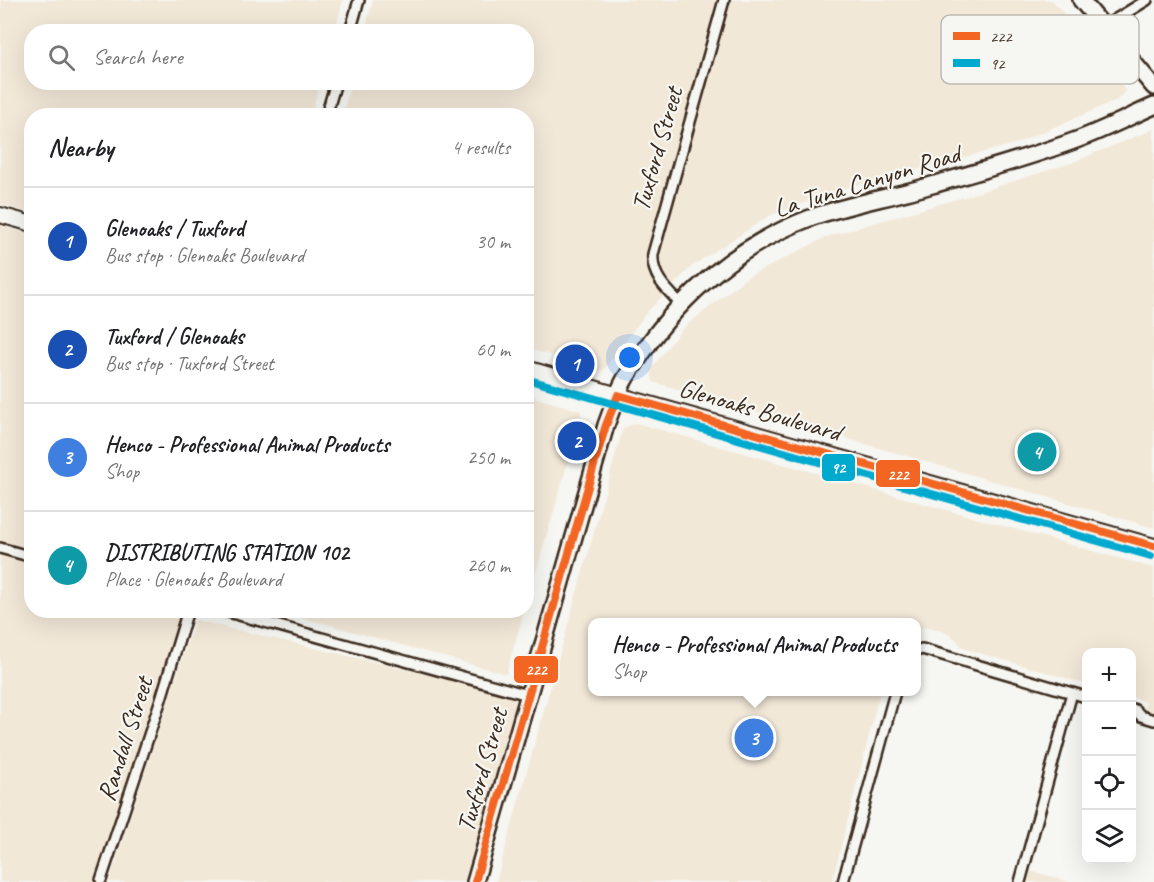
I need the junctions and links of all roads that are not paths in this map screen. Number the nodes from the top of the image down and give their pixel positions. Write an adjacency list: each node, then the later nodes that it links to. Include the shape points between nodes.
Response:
1 (359, 0): 7 (street)
2 (724, 0): 15 (street, Tuxford Street, via 653,254 659,280)
3 (1081, 0): 5 (main road)
4 (1147, 0): 6 (street)
5 (1093, 15)
6 (1123, 15)
7 (352, 24)
8 (1139, 69): 9 (main road)
9 (1154, 87)
10 (334, 90): 12 (street)
11 (1154, 106): 15 (main road, La Tuna Canyon Road, via 1049,150 827,212 788,227 725,264)
12 (328, 108)
13 (0, 215): 14 (main road)
14 (24, 222)
15 (681, 304): 17 (main road, La Tuna Canyon Road, via 656,333)
16 (534, 370): 17 (main road, Glenoaks Boulevard)
17 (618, 395): 18 (main road, Glenoaks Boulevard); 25 (main road, Tuxford Street)
18 (1154, 546)
19 (0, 548): 20 (street)
20 (24, 555)
21 (185, 618): 30 (street, Randall Street)
22 (250, 618): 25 (street)
23 (921, 649): 24 (street)
24 (1072, 693): 27 (street); 33 (street)
25 (528, 695): 31 (main road, Tuxford Street)
26 (894, 696): 32 (street)
27 (1082, 696)
28 (1136, 710): 29 (street)
29 (1154, 720)
30 (101, 880)
31 (475, 882)
32 (843, 882)
33 (1020, 882)

